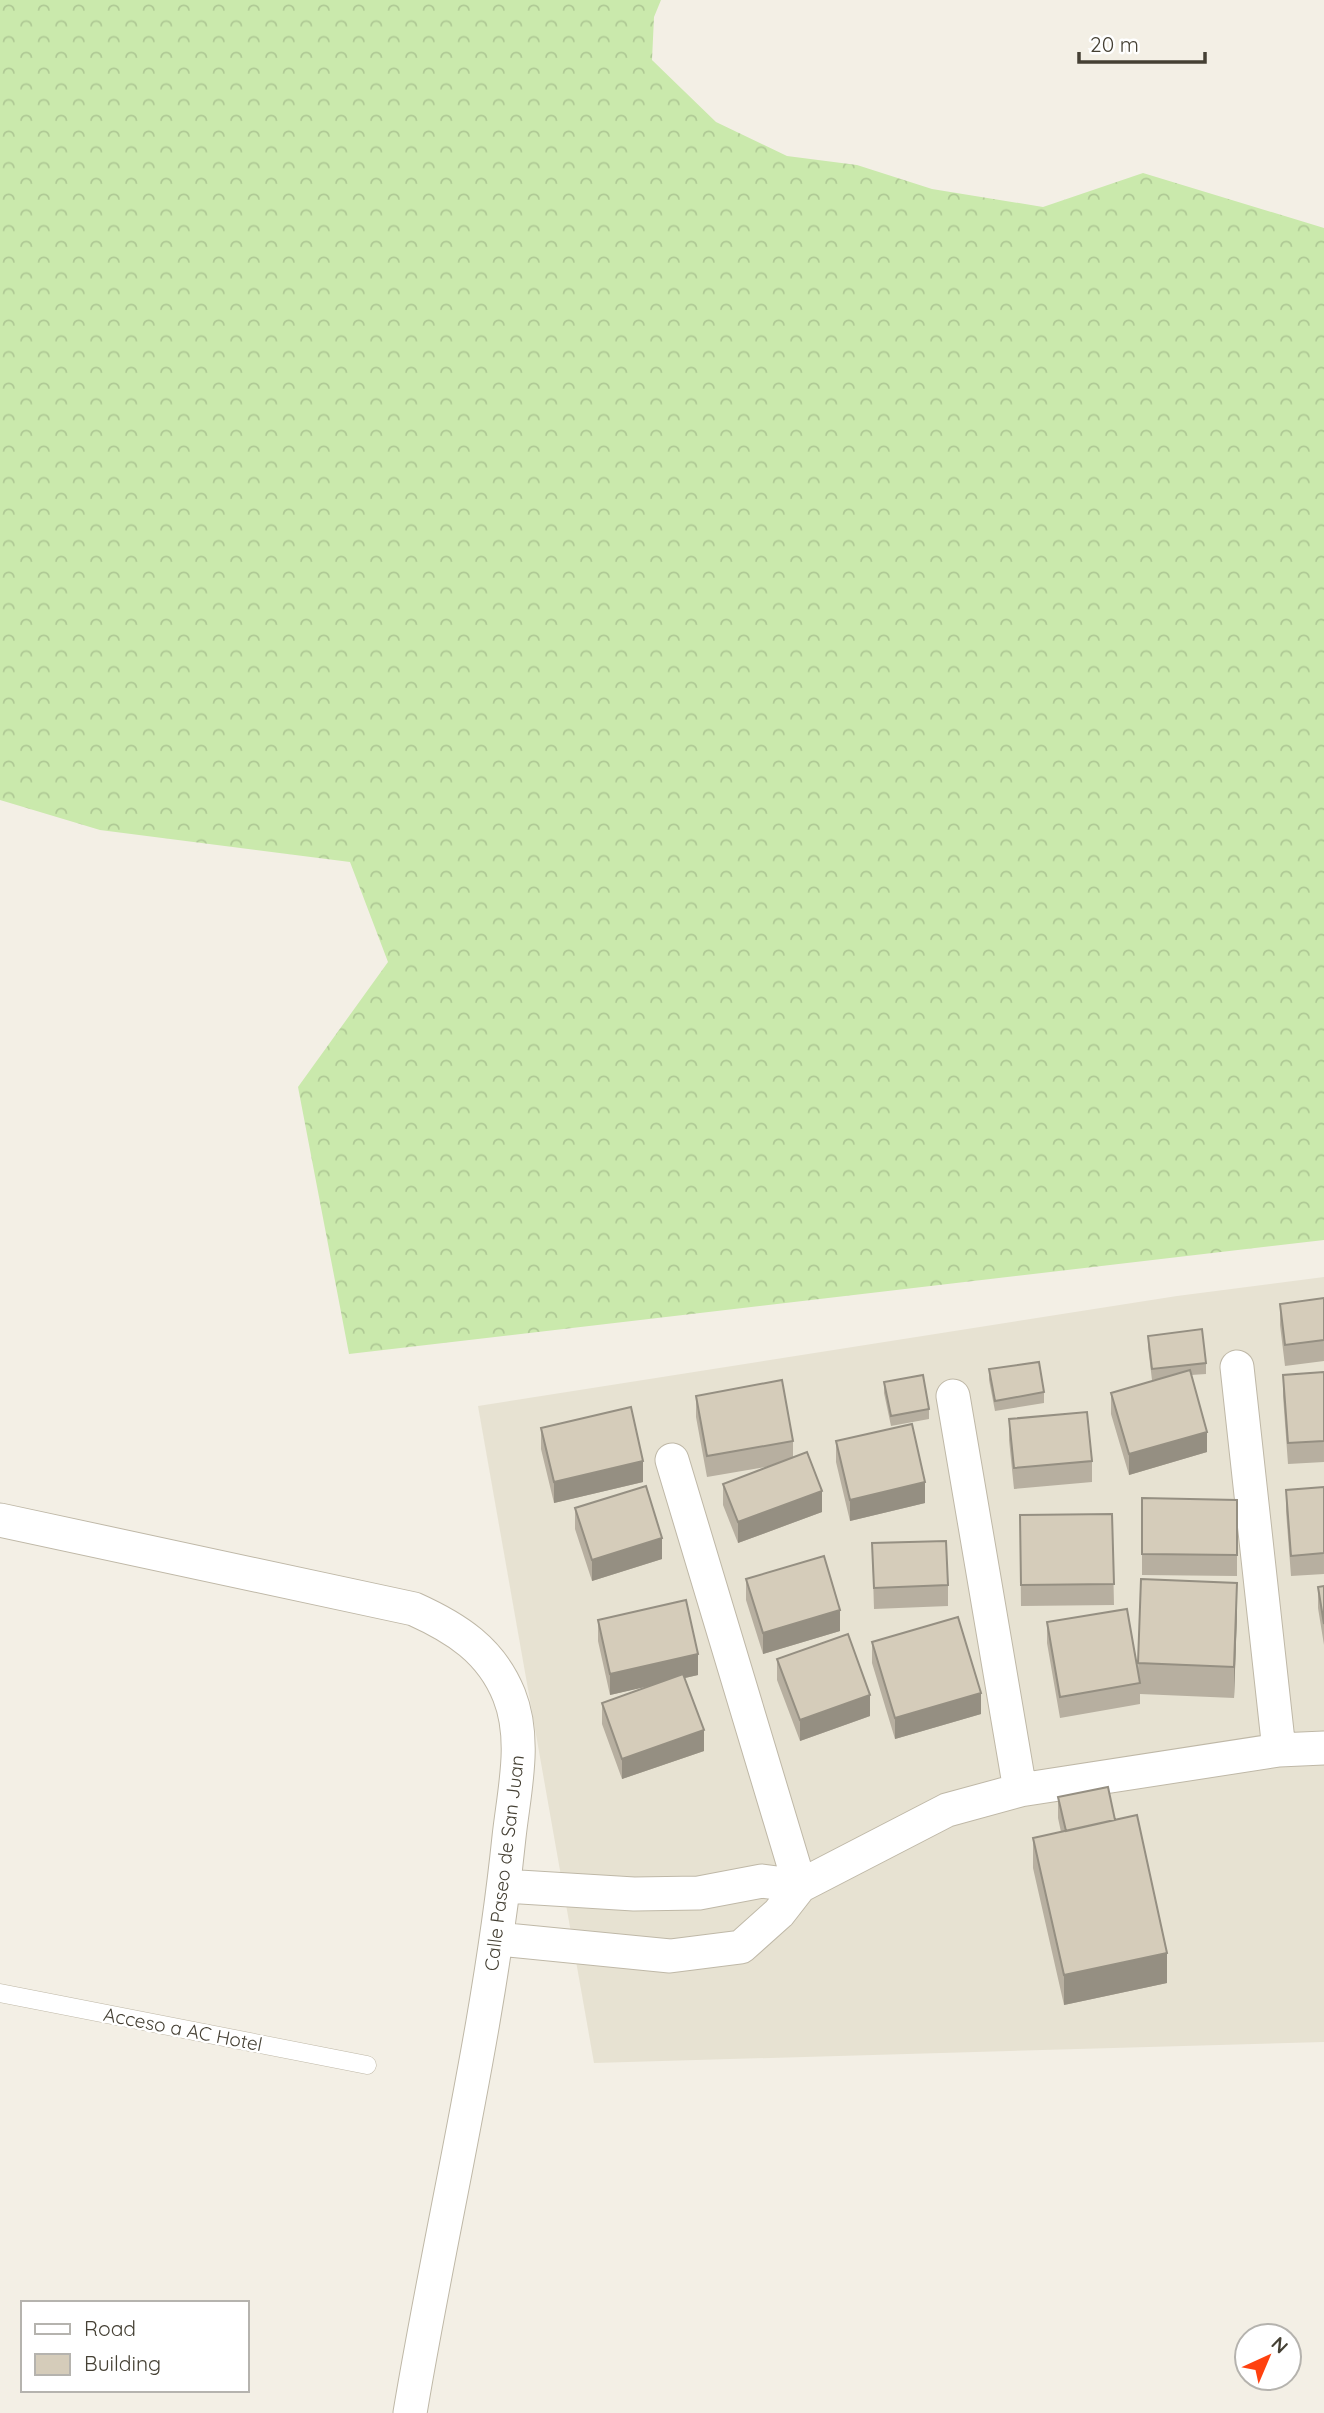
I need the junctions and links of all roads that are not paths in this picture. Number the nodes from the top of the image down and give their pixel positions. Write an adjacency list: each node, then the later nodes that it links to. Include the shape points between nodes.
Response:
1 (1237, 1367): 6 (street)
2 (953, 1396): 7 (street)
3 (672, 1460): 9 (street)
4 (0, 1520): 8 (street, Calle Paseo de San Juan, via 414,1609 454,1627 492,1667 509,1696 520,1738)
5 (1324, 1748): 6 (street)
6 (1279, 1750): 7 (street)
7 (1020, 1790): 9 (street, via 947,1810)
8 (504, 1886): 9 (street, via 634,1894 699,1893 762,1881); 10 (street, Calle Paseo de San Juan)
9 (800, 1886): 10 (street, via 779,1913 741,1947 670,1956)
10 (498, 1939): 13 (street, Calle Paseo de San Juan)
11 (0, 1993): 12 (lane, Acceso a AC Hotel)
12 (367, 2065)
13 (410, 2413)

